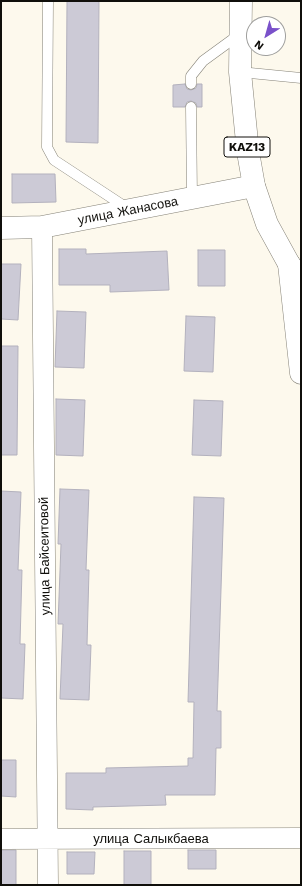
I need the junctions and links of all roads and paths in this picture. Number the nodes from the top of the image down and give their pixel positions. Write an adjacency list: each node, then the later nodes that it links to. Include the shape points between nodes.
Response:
1 (48, 1): 10 (lane, via 47,147 54,160)
2 (241, 1): 3 (street, KAZ13)
3 (240, 34): 4 (street, KAZ13); 6 (lane, via 203,61 191,76)
4 (240, 72): 5 (lane); 8 (street, KAZ13)
5 (301, 78)
6 (191, 84)
7 (191, 107): 9 (lane)
8 (254, 186): 9 (street, улица Жанасова); 13 (street, KAZ13, via 267,224)
9 (192, 198): 10 (street, улица Жанасова)
10 (130, 211): 11 (street, улица Жанасова)
11 (42, 227): 12 (street, улица Жанасова); 17 (street, улица Байсеитовой)
12 (1, 228)
13 (295, 272): 14 (street)
14 (301, 373)
15 (301, 838): 17 (street, улица Салыкбаева)
16 (1, 839): 17 (street, улица Салыкбаева)
17 (48, 839): 18 (street, улица Байсеитовой)
18 (48, 885)

